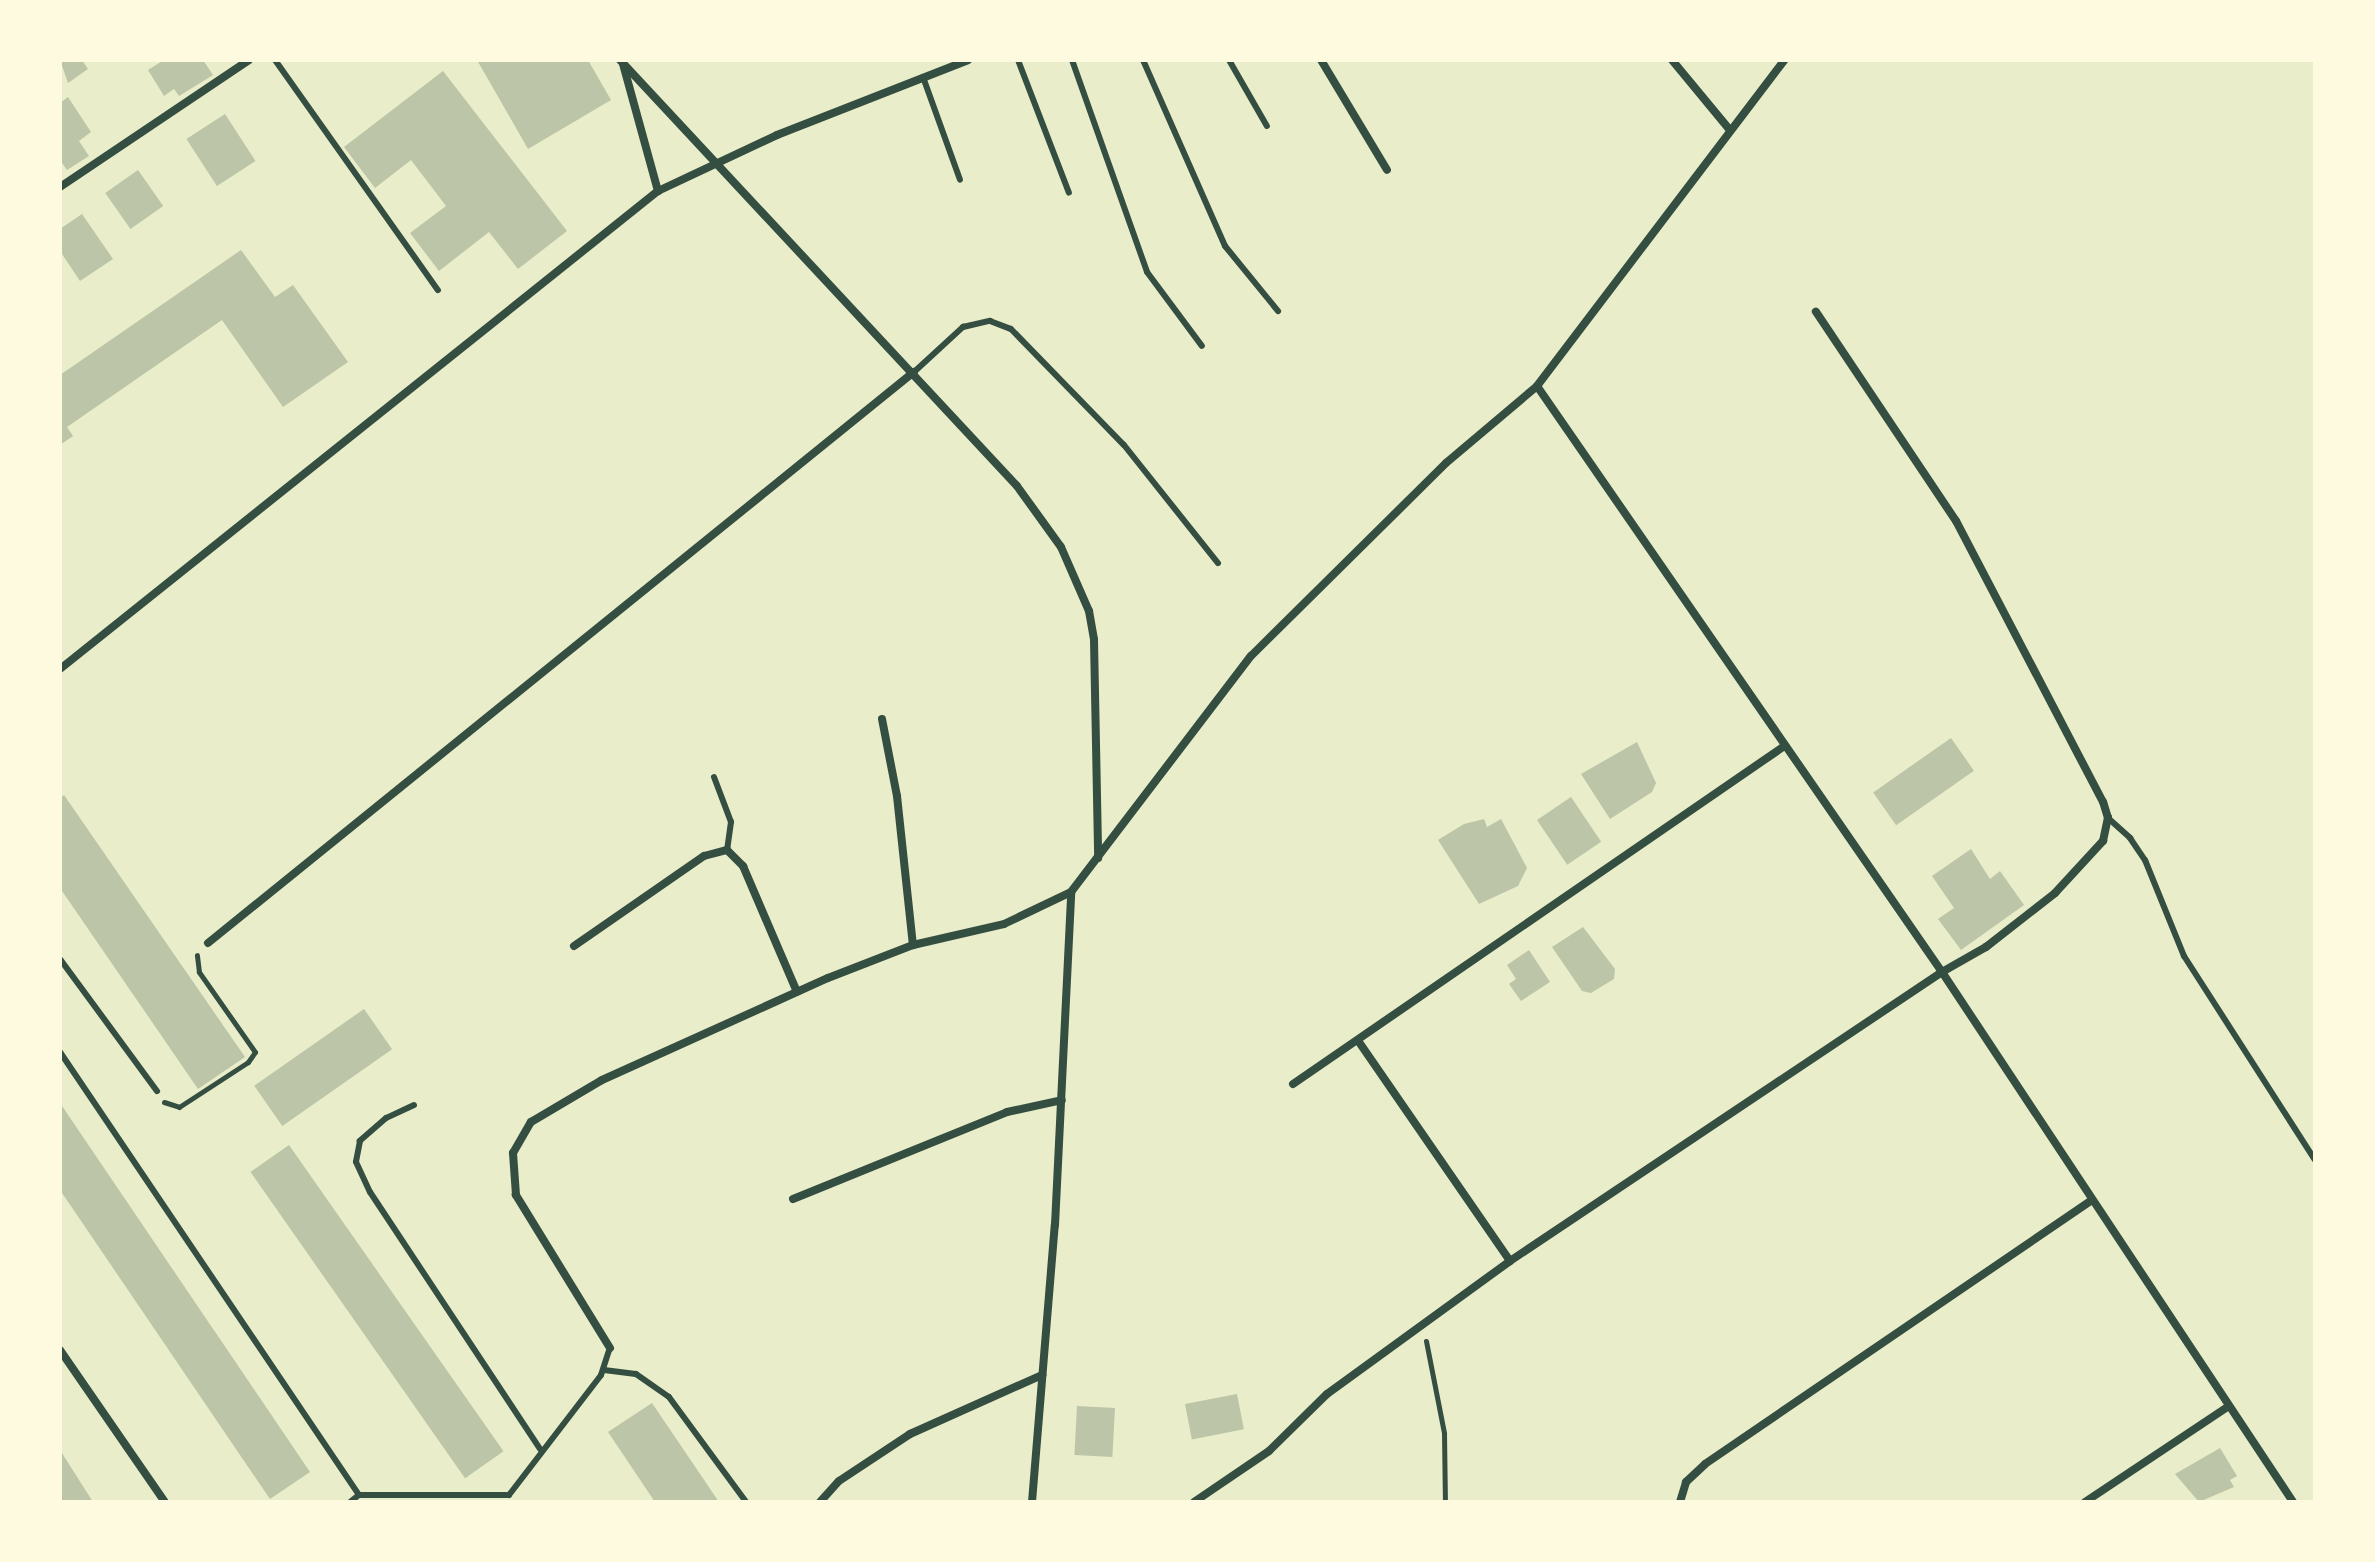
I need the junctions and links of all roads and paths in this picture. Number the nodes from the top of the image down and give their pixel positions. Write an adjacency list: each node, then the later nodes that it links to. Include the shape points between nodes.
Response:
1 (275, 60): 21 (lane)
2 (968, 60): 12 (street)
3 (1018, 60): 20 (lane)
4 (1072, 60): 24 (lane, via 1147,272)
5 (1143, 60): 22 (lane, via 1225,246)
6 (1229, 60): 13 (lane)
7 (1321, 60): 16 (street)
8 (1672, 60): 14 (street)
9 (1784, 60): 14 (street)
10 (247, 61): 18 (street)
11 (621, 61): 15 (street); 19 (street)
12 (923, 77): 15 (street); 17 (lane)
13 (1267, 126)
14 (1729, 129): 26 (street)
15 (715, 162): 19 (street); 25 (street)
16 (1387, 170)
17 (960, 180)
18 (60, 187)
19 (658, 191): 28 (street)
20 (1069, 193)
21 (438, 290)
22 (1278, 311)
23 (1816, 312): 32 (street, via 1956,521)
24 (1202, 346)
25 (914, 372): 27 (lane, via 963,327 990,321 1011,329 1124,445); 34 (street, via 1017,486 1074,571 1094,640); 36 (street)
26 (1537, 386): 30 (street); 34 (street, via 1446,463 1251,656)
27 (1218, 563)
28 (60, 669)
29 (882, 719): 37 (street, via 897,796)
30 (1783, 747): 40 (street); 42 (street)
31 (714, 777): 33 (lane, via 731,822)
32 (2108, 818): 40 (street, via 2103,841 2055,893 1986,947); 48 (lane, via 2145,860 2184,956)
33 (727, 850): 38 (street, via 704,856); 41 (street, via 743,866)
34 (1098, 860): 35 (street)
35 (1071, 892): 37 (street, via 1004,924); 46 (street)
36 (208, 943): 45 (path, via 196,956 199,972 255,1052 179,1107 165,1103)
37 (913, 945): 41 (street)
38 (574, 946)
39 (60, 959): 45 (lane)
40 (1942, 972): 50 (street); 51 (street)
41 (797, 992): 53 (street, via 592,1085 531,1122 518,1138 511,1170 516,1195)
42 (1359, 1042): 44 (street); 51 (street)
43 (60, 1052): 59 (lane)
44 (1293, 1084)
45 (157, 1091)
46 (1062, 1100): 49 (street, via 1007,1112); 56 (street)
47 (414, 1105): 58 (lane, via 360,1141 356,1162 370,1192)
48 (2315, 1160)
49 (793, 1199)
50 (2090, 1201): 57 (street); 61 (street, via 1705,1464 1686,1482)
51 (1510, 1261): 52 (street)
52 (1424, 1328): 67 (street, via 1327,1394 1269,1451); 68 (path, via 1444,1433)
53 (610, 1348): 55 (lane)
54 (60, 1350): 62 (street)
55 (604, 1370): 58 (lane); 64 (lane, via 636,1374 669,1397)
56 (1042, 1375): 65 (street, via 910,1434 839,1481); 66 (street)
57 (2229, 1406): 69 (street); 70 (street)
58 (540, 1449): 60 (lane)
59 (359, 1495): 60 (lane); 63 (lane)
60 (511, 1499)
61 (1680, 1500)
62 (165, 1502)
63 (350, 1502)
64 (746, 1502)
65 (820, 1502)
66 (1032, 1502)
67 (1194, 1502)
68 (1445, 1502)
69 (2085, 1502)
70 (2293, 1502)

